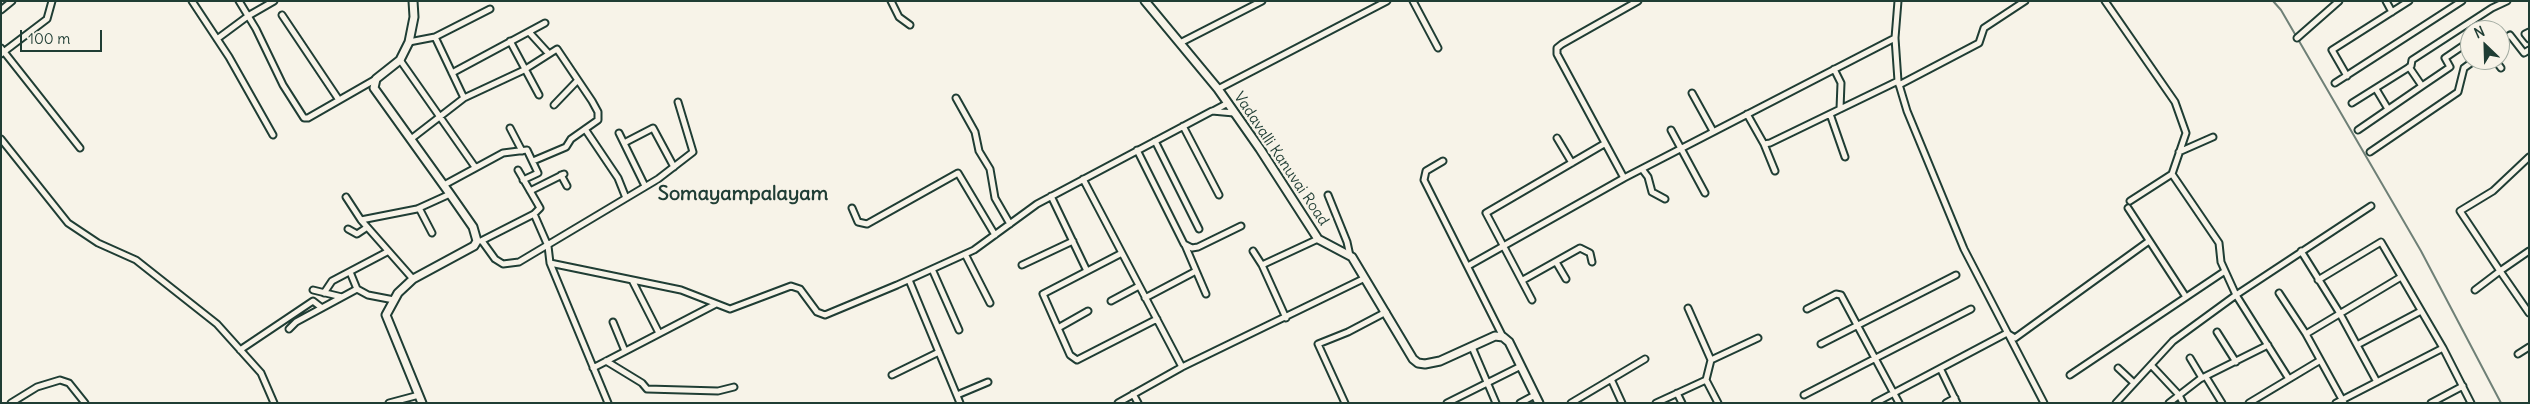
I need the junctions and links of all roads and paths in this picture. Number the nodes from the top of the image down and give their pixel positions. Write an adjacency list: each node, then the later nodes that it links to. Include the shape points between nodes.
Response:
1 (52, 1): 43 (street, via 47,19)
2 (192, 1): 35 (street)
3 (239, 1): 26 (street)
4 (274, 1): 26 (street)
5 (413, 1): 38 (street, via 414,17)
6 (890, 1): 28 (street, via 899,17)
7 (1145, 1): 39 (street, Vadavalli Kanuvai Road)
8 (1262, 1): 39 (street)
9 (1386, 1): 57 (street)
10 (1413, 1): 40 (street)
11 (1638, 1): 89 (street, via 1557,48 1556,54)
12 (1898, 1): 33 (street)
13 (2025, 1): 54 (street, via 1984,28 1979,43)
14 (2105, 1): 95 (street, via 2175,102 2186,133)
15 (2339, 1): 34 (street)
16 (2386, 1): 24 (street)
17 (2409, 1): 24 (street)
18 (2462, 1): 21 (street)
19 (2508, 1): 46 (street, via 2412,60)
20 (11, 2): 23 (street)
21 (2455, 3): 51 (street)
22 (490, 9): 32 (street)
23 (1, 10)
24 (2392, 12): 51 (street, via 2332,50)
25 (282, 15): 63 (street)
26 (248, 16): 35 (street); 63 (street, via 283,85 304,118)
27 (545, 23): 29 (street)
28 (910, 25)
29 (529, 32): 37 (street); 44 (street)
30 (2529, 32): 36 (street, via 2526,34)
31 (2510, 35): 42 (street, via 2524,53)
32 (435, 37): 38 (street); 50 (street)
33 (1895, 38): 48 (street); 54 (street)
34 (2297, 38)
35 (217, 39): 82 (street)
36 (2529, 39)
37 (510, 41): 47 (street); 50 (street)
38 (409, 42): 45 (street)
39 (1180, 43): 57 (street, Vadavalli Kanuvai Road)
40 (1438, 48)
41 (2460, 48): 56 (street, via 2445,58 2450,67)
42 (2529, 50)
43 (2, 51): 91 (street)
44 (549, 54): 47 (street); 53 (street, via 557,49)
45 (400, 60): 52 (street); 74 (street)
46 (2409, 67): 56 (street); 58 (street)
47 (526, 69): 60 (street); 61 (street)
48 (1834, 69): 68 (street, via 1841,84); 72 (street)
49 (2464, 70): 96 (street, via 2458,92)
50 (452, 73): 61 (street)
51 (2347, 76): 55 (street)
52 (376, 79): 63 (street); 86 (street, via 374,88)
53 (577, 81): 67 (street); 77 (street, via 598,112 598,120)
54 (1899, 83): 68 (street); 206 (street, via 1907,111 1964,249)
55 (2335, 83)
56 (2422, 86): 69 (street)
57 (1218, 88): 65 (street, Vadavalli Kanuvai Road)
58 (2376, 89): 66 (street); 69 (street)
59 (1692, 93): 80 (street)
60 (539, 95)
61 (464, 98): 74 (street)
62 (956, 98): 130 (street, via 975,132 979,151 990,169 995,198)
63 (339, 100)
64 (678, 102): 103 (street, via 693,152)
65 (1228, 103): 70 (street); 71 (street, Vadavalli Kanuvai Road)
66 (2352, 103)
67 (554, 105)
68 (1840, 109): 73 (street)
69 (2388, 109): 79 (street)
70 (1212, 111): 71 (street); 75 (street)
71 (1234, 113): 137 (street, Vadavalli Kanuvai Road)
72 (1747, 114): 80 (street); 90 (street)
73 (1830, 114): 90 (street); 97 (street)
74 (440, 117): 86 (street); 102 (street)
75 (1183, 126): 87 (street); 117 (street)
76 (510, 128): 93 (street)
77 (585, 129): 100 (street, via 566,147); 121 (street, via 618,178)
78 (1671, 130): 92 (street)
79 (2358, 130)
80 (1713, 131): 92 (street)
81 (619, 133): 88 (street)
82 (273, 135)
83 (2213, 137): 95 (street)
84 (1556, 138): 101 (street)
85 (1, 139): 216 (street, via 68,223 98,244 136,260 217,324)
86 (411, 139): 111 (street)
87 (1154, 141): 94 (street); 134 (street)
88 (624, 143): 103 (street, via 653,128); 113 (street)
89 (1604, 144): 101 (street); 108 (street)
90 (1764, 144): 106 (street)
91 (80, 148)
92 (1681, 148): 104 (street); 115 (street)
93 (522, 150): 100 (street, via 527,150); 102 (street, via 503,153)
94 (1137, 150): 109 (street); 141 (street)
95 (2179, 152): 107 (street)
96 (2370, 152)
97 (1845, 157)
98 (2529, 158): 162 (street, via 2493,191 2460,211)
99 (1443, 161): 156 (street, via 1426,171 1424,180)
100 (533, 162): 110 (street, via 538,173)
101 (1572, 163): 142 (street, via 1486,213)
102 (475, 167): 111 (street)
103 (674, 167): 113 (street)
104 (1642, 169): 108 (street); 122 (street, via 1652,192)
105 (518, 170): 110 (street)
106 (1775, 170)
107 (2172, 174): 123 (street); 160 (street, via 2219,243)
108 (1624, 178): 142 (street)
109 (1083, 179): 118 (street); 148 (street)
110 (523, 180): 114 (street)
111 (444, 185): 116 (street)
112 (567, 186): 114 (street, via 563,174)
113 (645, 186): 121 (street)
114 (530, 192): 128 (street, via 540,208)
115 (1705, 193)
116 (450, 194): 125 (street); 138 (street)
117 (1220, 195)
118 (1051, 196): 130 (street); 139 (street)
119 (1328, 196): 150 (street)
120 (346, 197): 129 (street)
121 (626, 198): 143 (street)
122 (1665, 199)
123 (2130, 201)
124 (2372, 206): 146 (street)
125 (419, 208): 129 (street); 135 (street)
126 (852, 208): 136 (street, via 858,222 866,224 958,173)
127 (2128, 208): 140 (street)
128 (534, 214): 138 (street); 143 (street)
129 (361, 220): 132 (street)
130 (1010, 224): 136 (street)
131 (1241, 226): 141 (street, via 1198,247)
132 (366, 228): 133 (street, via 357,234); 147 (street)
133 (348, 229)
134 (1199, 229)
135 (432, 233)
136 (995, 235): 149 (street)
137 (1318, 239): 150 (street, Vadavalli Kanuvai Road); 155 (street)
138 (479, 240): 143 (street, via 503,264 519,262); 166 (street, via 474,246)
139 (1074, 241): 154 (street); 158 (street)
140 (2149, 241): 181 (street); 206 (street, via 2015,338)
141 (1184, 244): 159 (street)
142 (1504, 245): 156 (street); 170 (street)
143 (548, 246): 153 (street)
144 (1253, 250): 155 (street)
145 (2529, 250): 162 (street)
146 (2301, 251): 171 (street); 179 (street)
147 (387, 252): 161 (street); 166 (street)
148 (1122, 253): 158 (street); 172 (street)
149 (966, 254): 157 (street); 186 (street)
150 (1350, 256): 165 (street, Vadavalli Kanuvai Road)
151 (1556, 262): 152 (street, via 1580,248 1590,253); 167 (street); 170 (street)
152 (1592, 262)
153 (550, 263): 168 (street); 230 (street)
154 (1022, 265)
155 (1262, 266): 197 (street)
156 (1468, 266): 208 (street)
157 (932, 269): 169 (street); 203 (street)
158 (1087, 270): 201 (street, via 1043,294)
159 (1196, 271): 178 (street); 182 (street)
160 (2224, 271): 179 (street); 181 (street)
161 (350, 272): 173 (street); 176 (street, via 332,281)
162 (2500, 272): 175 (street); 196 (street)
163 (1956, 276): 200 (street)
164 (2401, 277): 171 (street, via 2381,242); 192 (street); 195 (street)
165 (1365, 278): 194 (street, Vadavalli Kanuvai Road); 197 (street)
166 (413, 279): 183 (street)
167 (1566, 279)
168 (632, 280): 187 (street, via 681,290); 205 (street)
169 (909, 280): 187 (street, via 825,315 818,312 800,288 791,286 732,309); 218 (street)
170 (1523, 280): 184 (street)
171 (2318, 280): 195 (street)
172 (1139, 286): 182 (street); 185 (street)
173 (357, 289): 180 (street); 183 (street, via 368,295)
174 (313, 290): 176 (street)
175 (2475, 290)
176 (324, 293): 180 (street)
177 (2280, 293): 207 (street)
178 (1206, 294)
179 (2236, 295): 212 (street); 227 (street, via 2173,341)
180 (342, 297): 188 (street)
181 (2186, 297): 234 (street)
182 (1145, 298): 198 (street)
183 (394, 300): 248 (street, via 386,315)
184 (1532, 300)
185 (1111, 301)
186 (990, 303)
187 (716, 304): 205 (street)
188 (322, 308): 202 (street); 216 (street, via 313,301)
189 (1688, 308): 223 (street)
190 (1807, 309): 200 (street, via 1838,294)
191 (1971, 309): 220 (street)
192 (2421, 310): 211 (street); 215 (street)
193 (1088, 311): 201 (street)
194 (1386, 312): 214 (street, Vadavalli Kanuvai Road, via 1418,363 1440,361); 265 (street, via 1318,344)
195 (2339, 312): 207 (street); 211 (street)
196 (2529, 313)
197 (1286, 318): 229 (street)
198 (1156, 319): 201 (street, via 1076,360 1070,355); 229 (street)
199 (613, 322): 217 (street)
200 (1857, 325): 210 (street); 220 (street)
201 (1058, 328)
202 (288, 329)
203 (959, 330)
204 (2217, 332): 226 (street)
205 (659, 333): 217 (street)
206 (2007, 333): 232 (street); 277 (street)
207 (2306, 334): 225 (street)
208 (1503, 337): 214 (street, Vadavalli Kanuvai Road, via 1495,336); 228 (street)
209 (1758, 338): 223 (street)
210 (1821, 344)
211 (2356, 345): 240 (street)
212 (2268, 346): 226 (street); 236 (street)
213 (2529, 346): 219 (street)
214 (1472, 347): 241 (street)
215 (2443, 348): 240 (street); 243 (street)
216 (240, 350): 258 (street, via 261,373)
217 (626, 351): 224 (street)
218 (939, 352): 233 (street); 249 (street)
219 (2518, 354)
220 (1875, 358): 246 (street); 250 (street)
221 (2190, 358): 235 (street)
222 (1646, 359): 237 (street)
223 (1711, 360): 238 (street)
224 (606, 361): 230 (street); 244 (street, via 647,389 718,391)
225 (2319, 361): 236 (street); 255 (street)
226 (2236, 362): 235 (street)
227 (2150, 365): 242 (street); 251 (street)
228 (1521, 366): 241 (street); 252 (street)
229 (1182, 367): 247 (street)
230 (594, 368): 261 (street)
231 (2118, 368): 242 (street)
232 (1941, 370): 246 (street); 253 (street)
233 (892, 375)
234 (2070, 375)
235 (2204, 378): 251 (street); 281 (street)
236 (2289, 379): 282 (street)
237 (1611, 380): 270 (street); 271 (street)
238 (1706, 380): 245 (street); 254 (street)
239 (988, 382): 249 (street)
240 (2377, 382): 255 (street)
241 (1487, 383): 266 (street); 267 (street)
242 (2134, 383): 278 (street)
243 (2463, 386): 283 (street); 284 (street)
244 (734, 387)
245 (1677, 393): 272 (street); 273 (street)
246 (1894, 393): 274 (street); 275 (street)
247 (1133, 394): 263 (street); 264 (street)
248 (419, 395): 259 (street); 260 (street)
249 (957, 395): 262 (street)
250 (1804, 395)
251 (2179, 395): 279 (street); 280 (street)
252 (1535, 396): 268 (street); 269 (street)
253 (1956, 400): 276 (street)
254 (1715, 402)
255 (2340, 402)
256 (11, 403): 257 (street, via 38,387 60,380 69,383)
257 (85, 403)
258 (274, 403)
259 (389, 403)
260 (422, 403)
261 (608, 403)
262 (960, 403)
263 (1118, 403)
264 (1138, 403)
265 (1345, 403)
266 (1447, 403)
267 (1496, 403)
268 (1520, 403)
269 (1539, 403)
270 (1571, 403)
271 (1622, 403)
272 (1656, 403)
273 (1682, 403)
274 (1875, 403)
275 (1899, 403)
276 (1946, 403)
277 (2044, 403)
278 (2116, 403)
279 (2169, 403)
280 (2183, 403)
281 (2222, 403)
282 (2249, 403)
283 (2430, 403)
284 (2471, 403)

